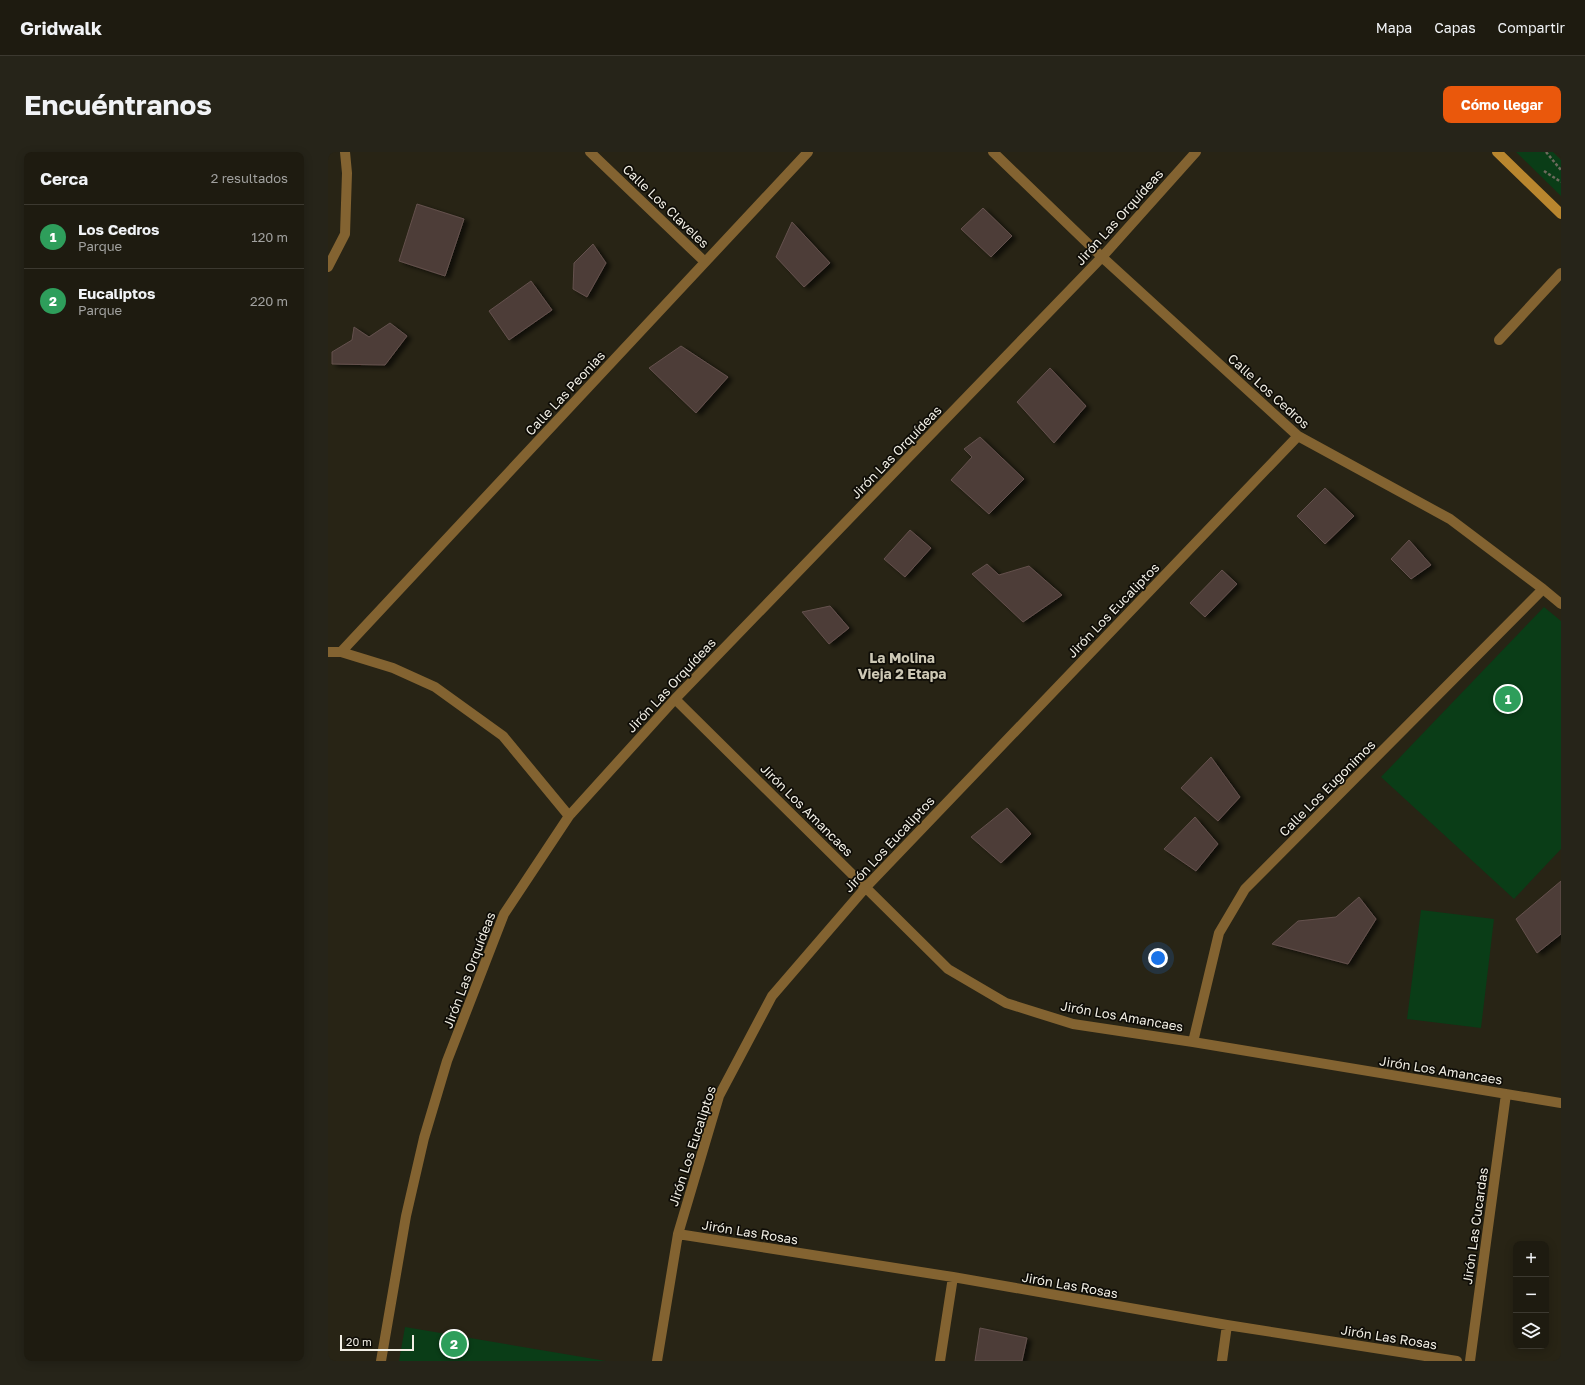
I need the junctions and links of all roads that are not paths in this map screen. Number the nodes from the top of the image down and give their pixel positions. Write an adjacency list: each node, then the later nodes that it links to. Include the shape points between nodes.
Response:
1 (345, 152): 10 (street, via 345,234)
2 (590, 152): 9 (street, Calle Los Claveles)
3 (808, 152): 9 (street, Calle Las Peonias)
4 (993, 152): 8 (street, Calle Los Cedros)
5 (1196, 152): 8 (street, Jirón Las Orquídeas)
6 (1497, 152): 7 (main road)
7 (1561, 214)
8 (1102, 257): 13 (street, Calle Los Cedros); 18 (street, Jirón Las Orquídeas)
9 (705, 262): 17 (street, Calle Las Peonias)
10 (328, 267)
11 (1561, 273): 12 (street)
12 (1499, 340)
13 (1298, 436): 14 (street, Calle Los Cedros, via 1450,519); 20 (street, Jirón Los Eucaliptos)
14 (1543, 589): 15 (street, Calle Los Cedros); 21 (street, Calle Los Eugonimos, via 1245,889 1219,933)
15 (1561, 604)
16 (328, 652): 17 (street)
17 (341, 652): 19 (street, via 393,668 435,687 503,736)
18 (675, 699): 19 (street, Jirón Las Orquídeas); 20 (street, Jirón Los Amancaes)
19 (569, 816): 27 (street, Jirón Las Orquídeas, via 504,914 447,1061 424,1138 406,1216)
20 (866, 887): 21 (street, Jirón Los Amancaes, via 948,969 1006,1003 1073,1024); 24 (street, Jirón Los Eucaliptos, via 772,996 720,1096)
21 (1193, 1042): 22 (street, Jirón Los Amancaes)
22 (1506, 1094): 23 (street, Jirón Los Amancaes); 32 (street, Jirón Las Cucardas)
23 (1561, 1103)
24 (678, 1234): 25 (street, Jirón Las Rosas); 28 (street, Jirón Los Eucaliptos)
25 (953, 1277): 26 (street, Jirón Las Rosas); 29 (street)
26 (1228, 1325): 30 (street); 31 (street, Jirón Las Rosas)
27 (381, 1361)
28 (657, 1361)
29 (940, 1361)
30 (1222, 1361)
31 (1457, 1361)
32 (1470, 1361)

